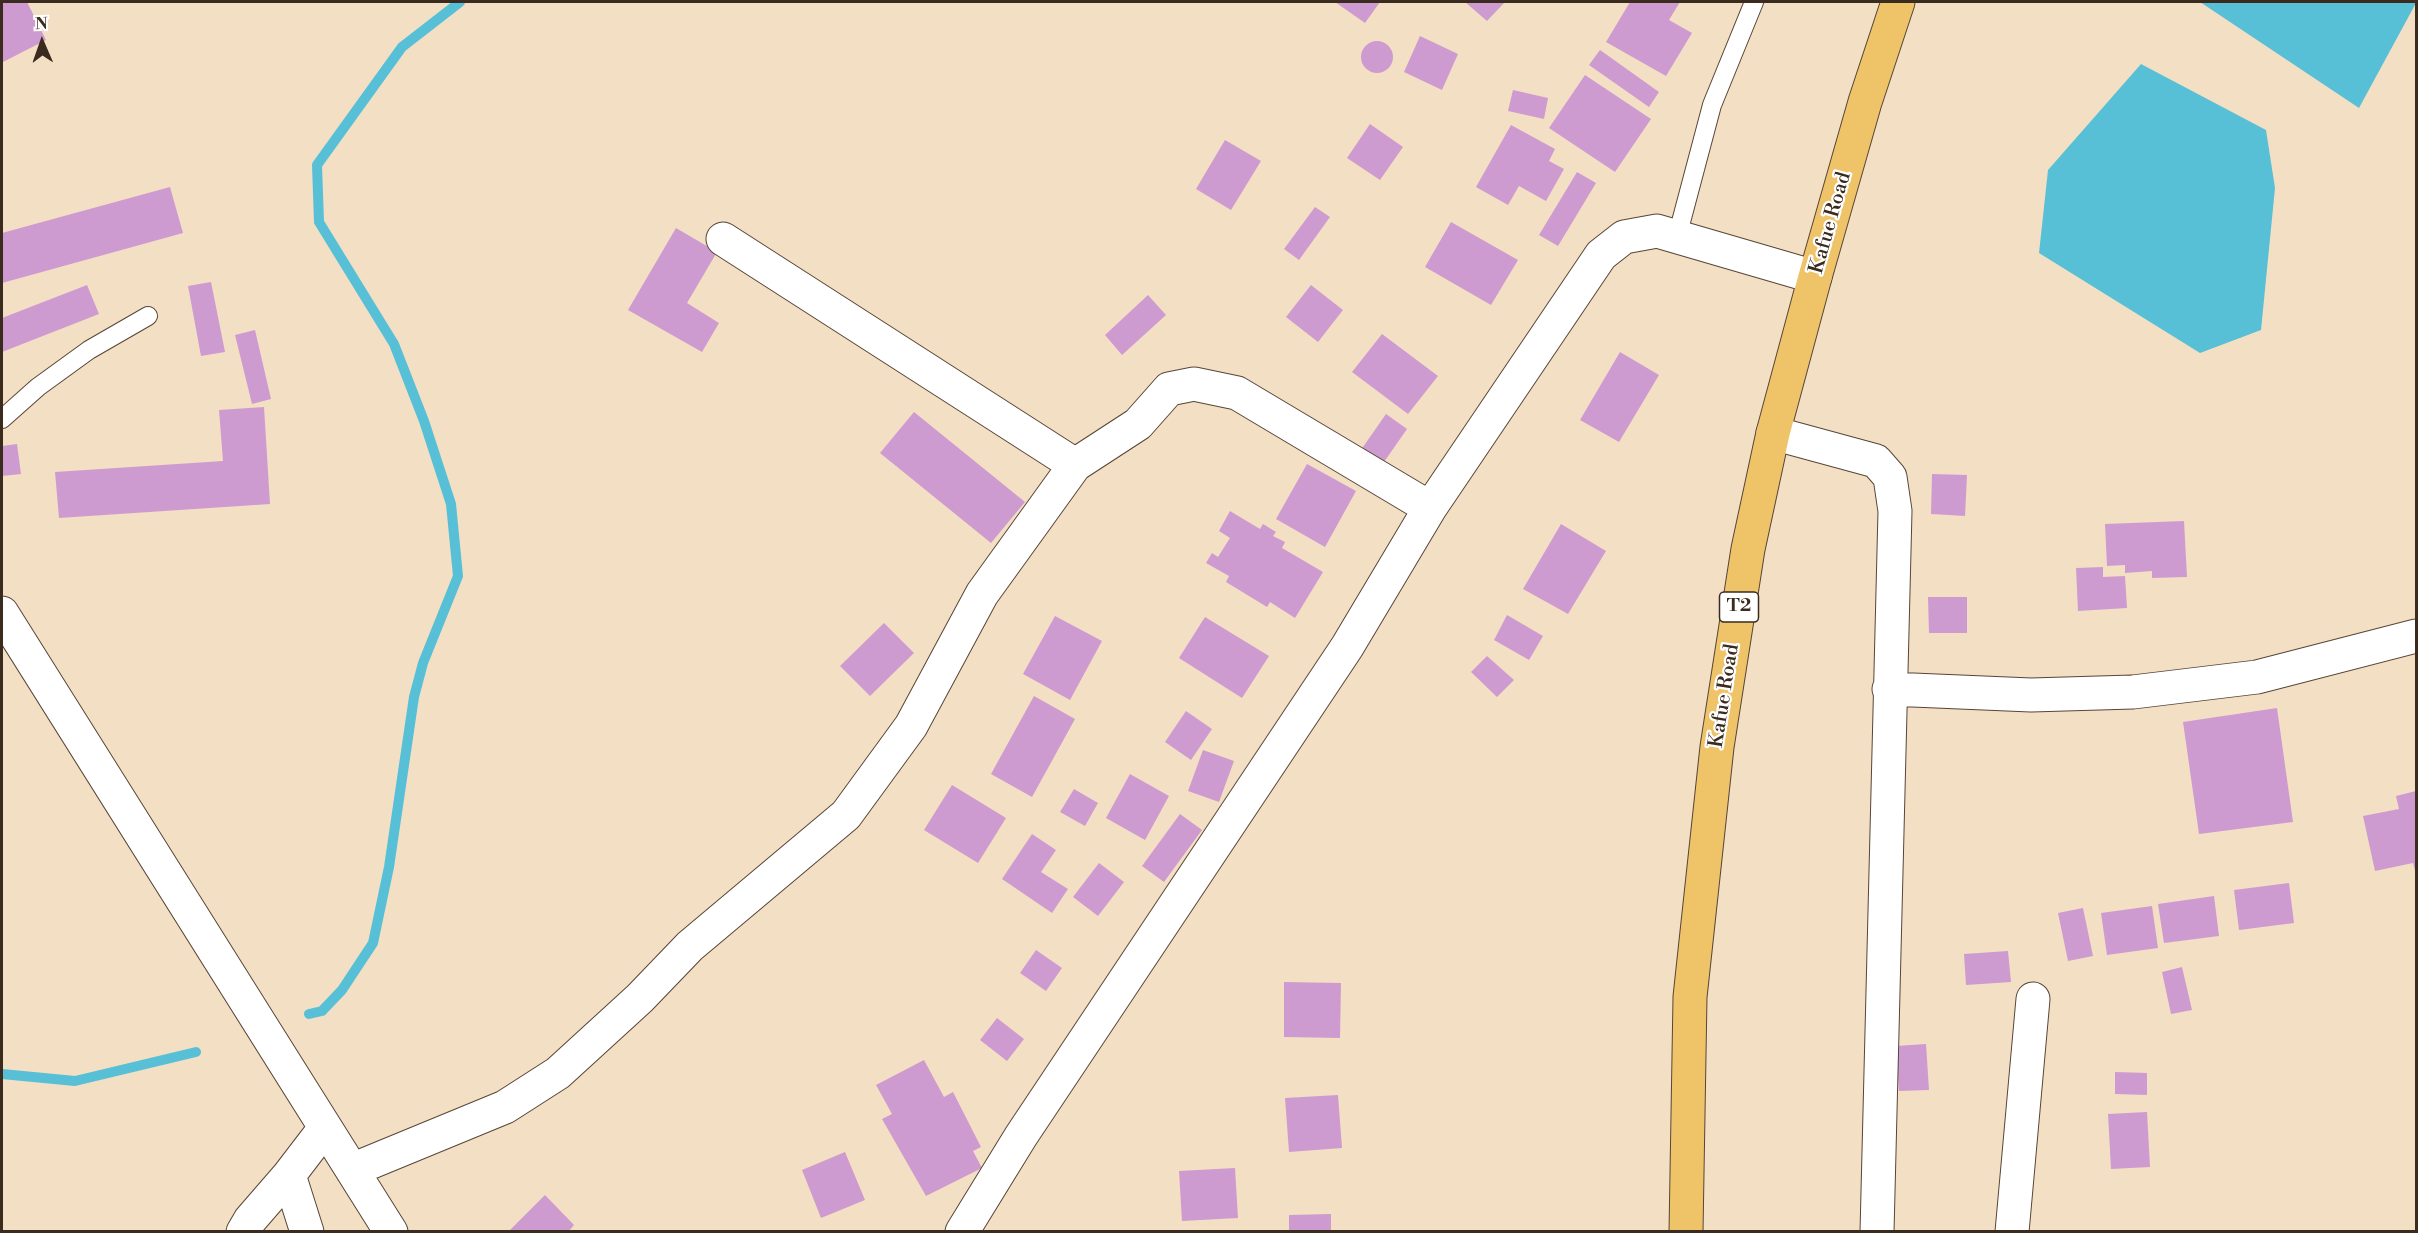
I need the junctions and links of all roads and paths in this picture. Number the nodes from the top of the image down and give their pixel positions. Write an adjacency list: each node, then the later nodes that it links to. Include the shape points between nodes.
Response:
1 (1754, 2): 3 (lane, via 1713,105)
2 (1898, 2): 5 (highway, Kafue Road / T2)
3 (1677, 237): 5 (street); 10 (street, via 1658,231 1623,237 1601,255)
4 (723, 239): 9 (street)
5 (1815, 277): 8 (highway, Kafue Road / T2)
6 (148, 316): 7 (lane, via 89,350)
7 (2, 419)
8 (1773, 433): 13 (street, via 1876,461 1890,477 1895,511); 22 (highway, Kafue Road / T2, via 1748,549 1717,747 1690,997)
9 (1075, 465): 10 (street, via 1138,424 1169,389 1194,384 1237,393); 16 (street, via 982,594 911,726 846,815 690,946 558,1073 506,1107)
10 (1430, 508): 21 (street, via 1347,647 1021,1136)
11 (2, 613): 15 (street)
12 (2416, 636): 13 (street, via 2258,677 2133,692 2031,695)
13 (1890, 689): 23 (street)
14 (2033, 999): 24 (street)
15 (325, 1128): 16 (street); 17 (street)
16 (352, 1170): 20 (street)
17 (290, 1175): 18 (street); 19 (street)
18 (243, 1232)
19 (307, 1232)
20 (391, 1232)
21 (962, 1232)
22 (1686, 1232)
23 (1877, 1232)
24 (2012, 1232)

